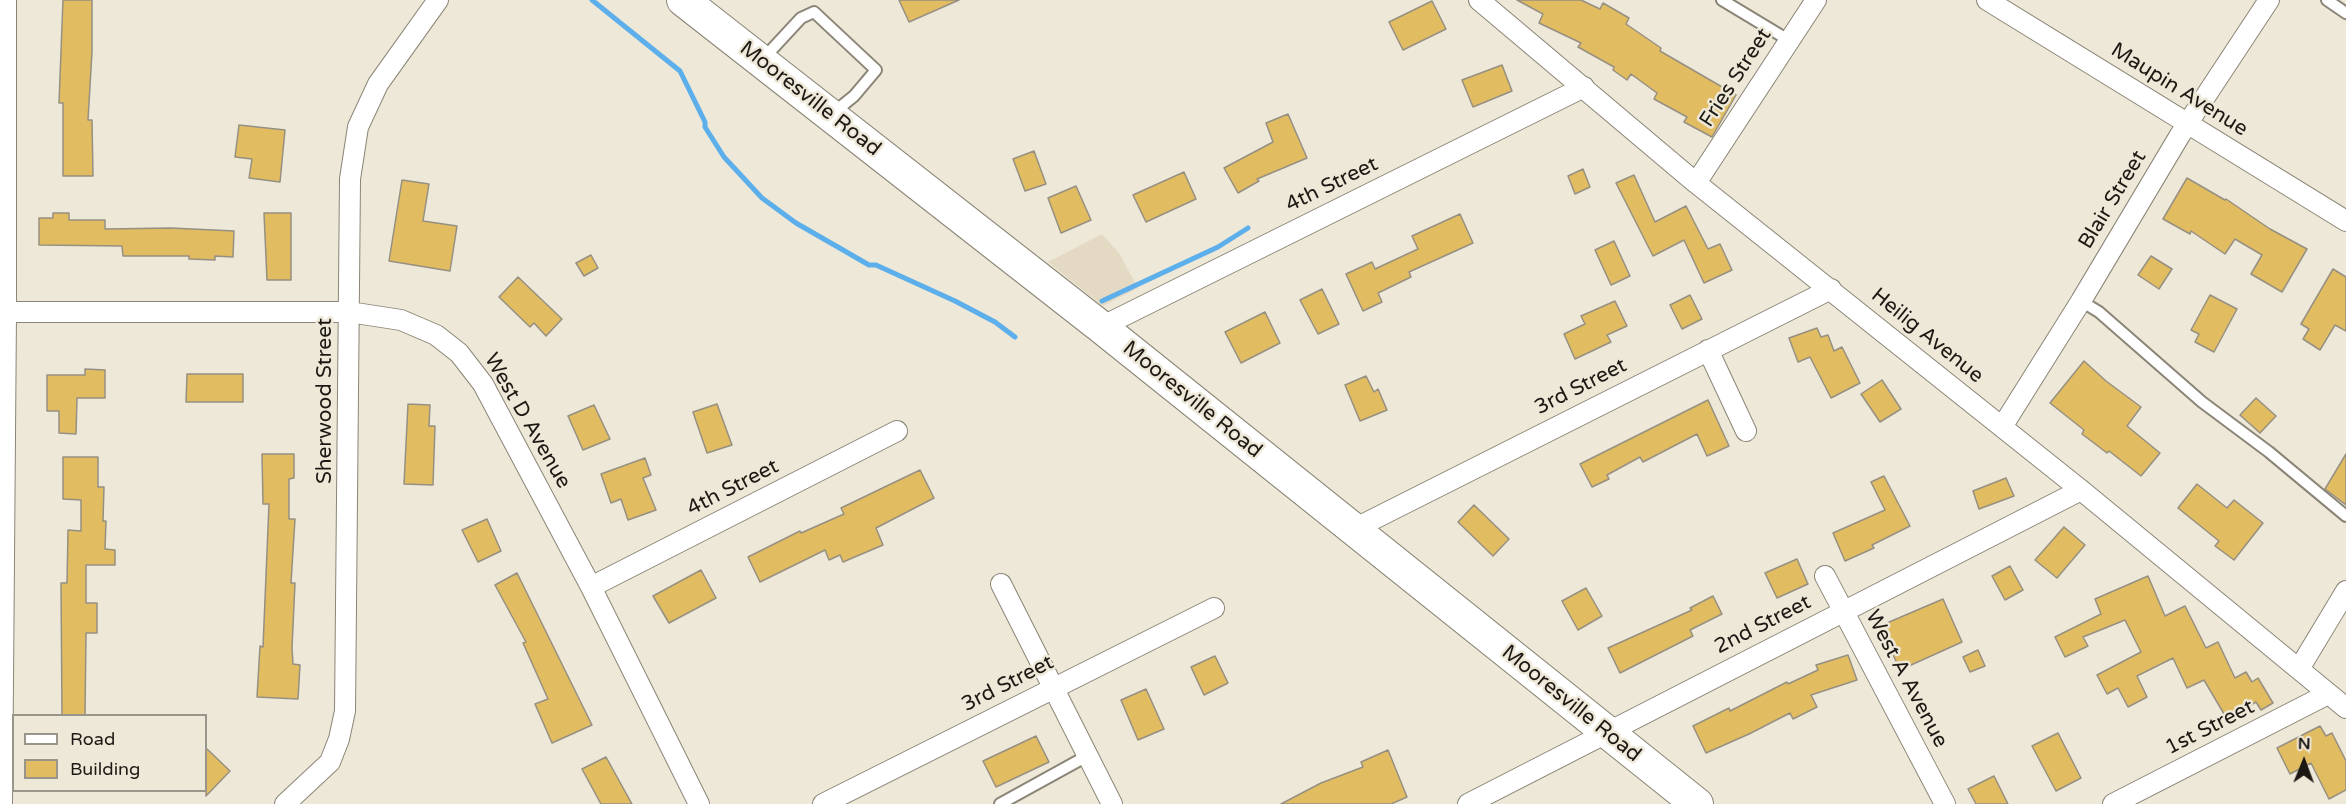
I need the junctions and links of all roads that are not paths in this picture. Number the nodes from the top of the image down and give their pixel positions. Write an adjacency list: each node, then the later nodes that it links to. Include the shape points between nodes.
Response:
1 (6, 0): 20 (street)
2 (438, 0): 21 (street, Sherwood Street, via 378,84 358,127 350,179)
3 (683, 0): 12 (main road, Mooresville Road)
4 (1479, 0): 13 (street, Heilig Avenue)
5 (1722, 0): 11 (lane)
6 (1816, 0): 11 (street, Fries Street)
7 (1987, 0): 15 (street, Maupin Avenue)
8 (2269, 0): 15 (street, Blair Street)
9 (2327, 0): 10 (lane)
10 (2346, 13)
11 (1790, 41): 16 (street, Fries Street)
12 (762, 61): 14 (main road, Mooresville Road); 14 (lane, via 801,18 814,12 876,70 854,96)
13 (1584, 87): 16 (street, Heilig Avenue); 22 (street, 4th Street)
14 (830, 115): 22 (main road, Mooresville Road)
15 (2189, 125): 17 (street, Maupin Avenue); 19 (street, Blair Street)
16 (1696, 183): 18 (street, Heilig Avenue)
17 (2346, 221)
18 (1831, 289): 23 (street, 3rd Street); 24 (street, Heilig Avenue)
19 (2081, 301): 24 (street, Blair Street); 28 (lane)
20 (3, 312): 21 (street, West D Avenue); 42 (street)
21 (349, 312): 32 (street, West D Avenue, via 401,320 436,335 459,353 483,384); 43 (street, Sherwood Street, via 345,711 330,762)
22 (1101, 327): 29 (main road, Mooresville Road)
23 (1708, 350): 26 (street); 29 (street, 3rd Street)
24 (2002, 427): 27 (street, Heilig Avenue)
25 (897, 431): 32 (street, 4th Street)
26 (1746, 431)
27 (2081, 490): 35 (street, 2nd Street); 36 (street, Heilig Avenue)
28 (2346, 516)
29 (1354, 529): 40 (main road, Mooresville Road)
30 (1825, 576): 35 (street, West A Avenue)
31 (1001, 584): 37 (street)
32 (591, 586): 44 (street, West D Avenue)
33 (2346, 591): 36 (street)
34 (1214, 608): 37 (street, 3rd Street)
35 (1843, 611): 40 (street, 2nd Street); 50 (street, West A Avenue)
36 (2299, 669): 38 (street, Heilig Avenue)
37 (1052, 689): 41 (street); 45 (street, 3rd Street)
38 (2328, 694): 39 (street, Heilig Avenue); 51 (street, 1st Street)
39 (2346, 708)
40 (1607, 733): 48 (street, 2nd Street); 49 (main road, Mooresville Road)
41 (1087, 756): 46 (lane); 47 (street)
42 (2, 804)
43 (285, 804)
44 (699, 804)
45 (824, 804)
46 (1000, 804)
47 (1112, 804)
48 (1468, 804)
49 (1697, 804)
50 (1945, 804)
51 (2113, 804)

